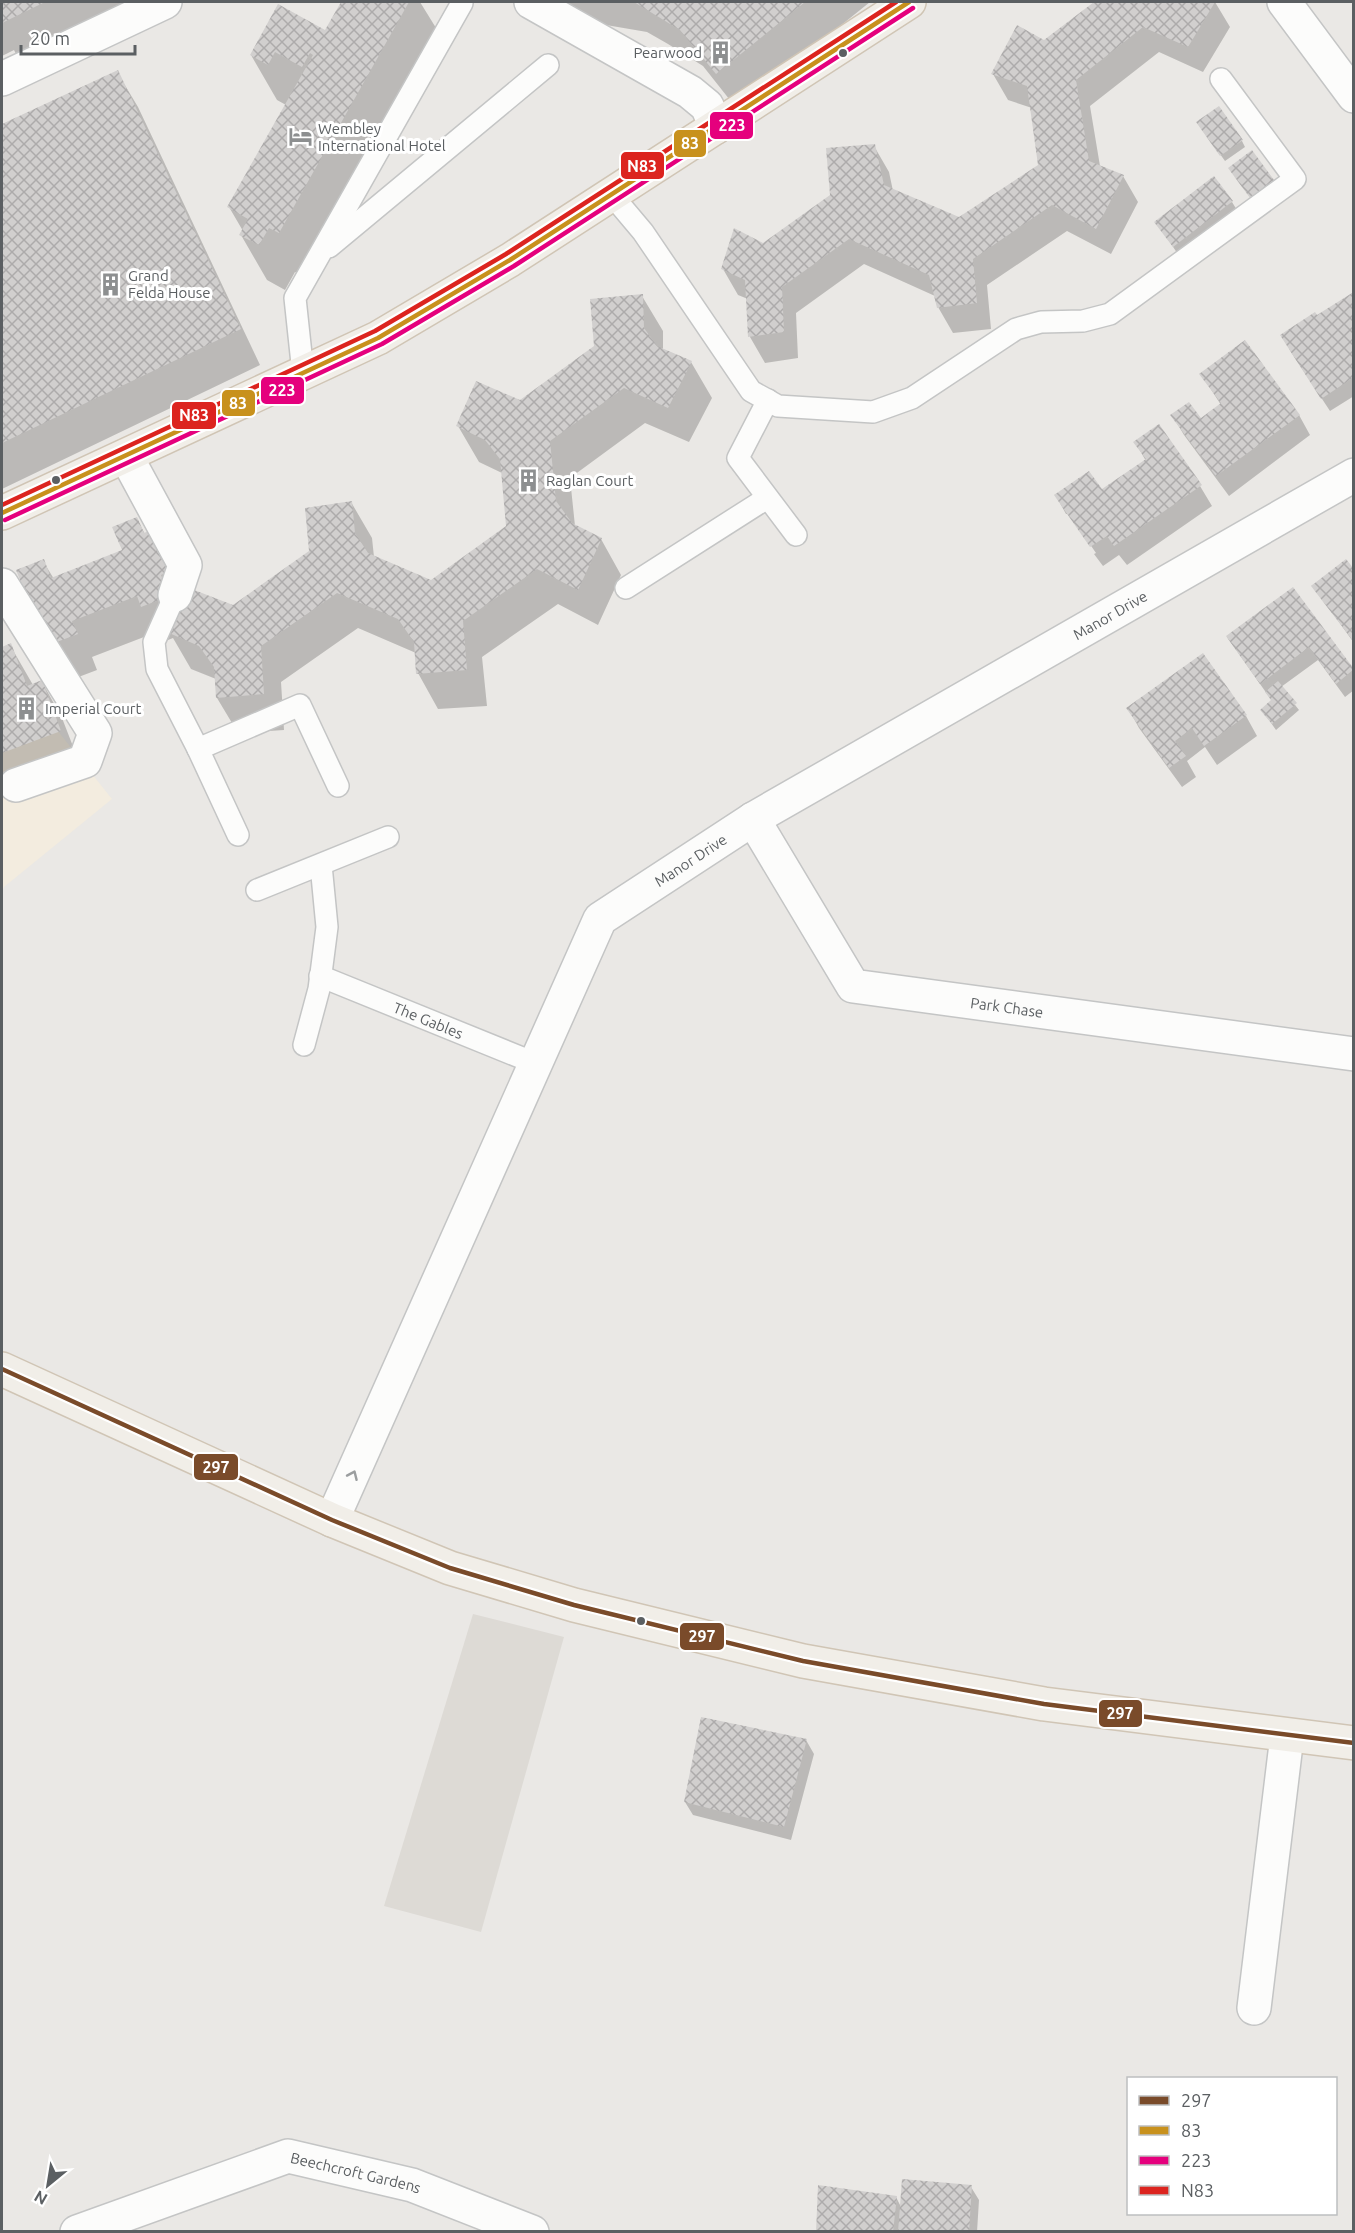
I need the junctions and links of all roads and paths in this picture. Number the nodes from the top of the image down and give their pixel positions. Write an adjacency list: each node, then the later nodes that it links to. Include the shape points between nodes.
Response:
1 (165, 2): 7 (street)
2 (531, 2): 10 (street, via 690,92 706,106)
3 (909, 2): 10 (main road)
4 (1284, 2): 9 (street)
5 (462, 3): 12 (lane)
6 (548, 65): 12 (lane)
7 (2, 79)
8 (1221, 79): 14 (lane, via 1295,179 1110,314 1016,329 912,398 873,412 778,406)
9 (1353, 96)
10 (716, 127): 11 (main road)
11 (611, 194): 13 (main road, via 510,260 378,338); 14 (lane, via 643,232 751,391)
12 (319, 255): 13 (lane, via 295,298)
13 (303, 373): 15 (main road)
14 (768, 400): 17 (lane, via 738,458)
15 (126, 456): 18 (main road); 22 (street, via 185,565)
16 (1353, 475): 26 (street, Manor Drive)
17 (767, 498): 19 (lane); 21 (lane)
18 (2, 513)
19 (796, 535)
20 (2, 585): 24 (street, via 95,734 85,761)
21 (626, 588)
22 (175, 595): 23 (lane, via 154,642 157,669)
23 (198, 749): 25 (lane, via 300,705); 27 (lane)
24 (16, 785)
25 (338, 786)
26 (753, 819): 33 (street, Park Chase, via 853,986); 34 (street, Manor Drive, via 600,919)
27 (238, 835)
28 (388, 837): 29 (lane)
29 (321, 865): 30 (lane); 31 (lane, via 327,927)
30 (257, 890)
31 (321, 976): 32 (lane); 34 (lane, The Gables)
32 (304, 1045)
33 (1353, 1054)
34 (537, 1064): 36 (street, Manor Drive, one-way to 34)
35 (2, 1370): 36 (main road)
36 (332, 1520): 37 (main road, via 450,1568 574,1605 802,1660 1044,1704)
37 (1287, 1736): 38 (main road); 39 (street)
38 (1353, 1743)
39 (1254, 2008)
40 (77, 2232): 41 (street, Beechcroft Gardens, via 288,2156 412,2185)
41 (532, 2232)

